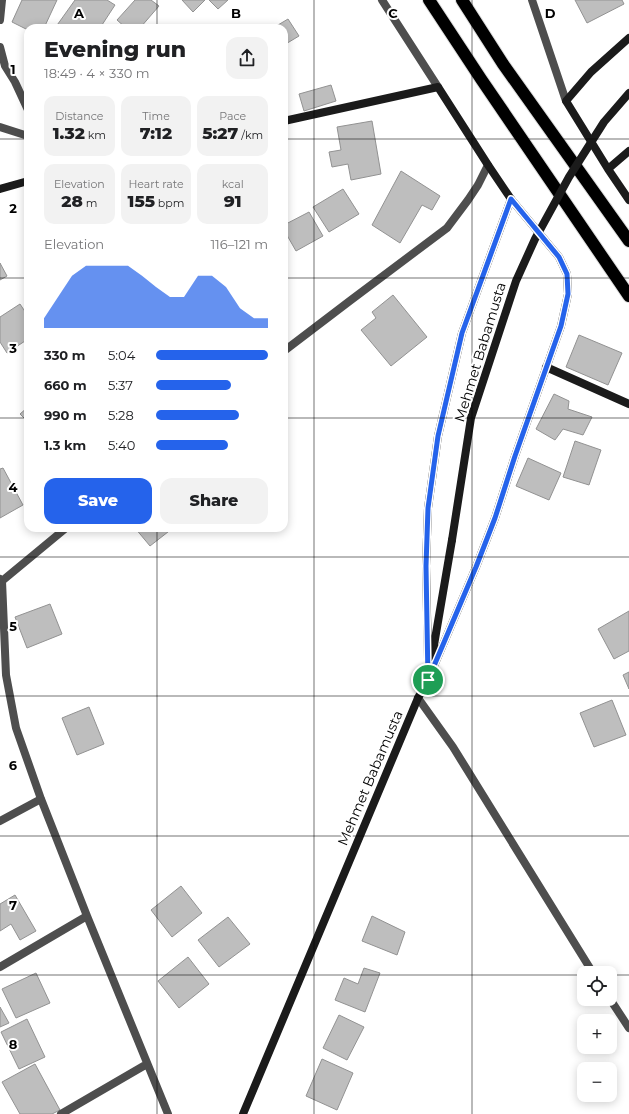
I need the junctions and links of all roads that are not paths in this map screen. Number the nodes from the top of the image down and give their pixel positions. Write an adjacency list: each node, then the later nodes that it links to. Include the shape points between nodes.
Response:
1 (2, 0): 6 (street)
2 (382, 0): 9 (street)
3 (429, 0): 24 (highway)
4 (462, 0): 23 (highway, via 503,64)
5 (532, 0): 12 (street)
6 (0, 20)
7 (629, 38): 12 (street, via 591,72)
8 (0, 47): 11 (street, via 5,66)
9 (438, 87): 13 (street); 17 (street)
10 (629, 93): 30 (street, Mehmet Babamusta, bridge, via 604,122 569,177 535,239 516,281 471,418)
11 (24, 101)
12 (566, 101): 18 (street)
13 (288, 120)
14 (0, 127): 15 (street)
15 (24, 135)
16 (629, 151): 18 (street)
17 (488, 165): 21 (street); 25 (street, via 478,185 447,228)
18 (608, 169): 22 (street)
19 (24, 182): 20 (street)
20 (0, 189)
21 (511, 199): 26 (street, via 559,257 567,274 567,300 561,326); 30 (street, via 462,333 438,436 428,508)
22 (629, 200)
23 (629, 241)
24 (629, 296)
25 (288, 348)
26 (546, 367): 27 (street); 30 (street, via 495,518)
27 (629, 404)
28 (61, 532): 29 (street)
29 (1, 580): 32 (street, via 6,675 16,728)
30 (428, 680): 31 (street, Mehmet Babamusta)
31 (418, 698): 35 (street, via 453,747); 42 (street, Mehmet Babamusta)
32 (41, 800): 33 (street); 34 (street)
33 (0, 821)
34 (87, 916): 36 (street); 39 (street)
35 (589, 966)
36 (0, 967)
37 (615, 1006): 38 (street)
38 (629, 1028)
39 (147, 1064): 40 (street); 41 (street)
40 (61, 1114)
41 (168, 1114)
42 (243, 1114)

